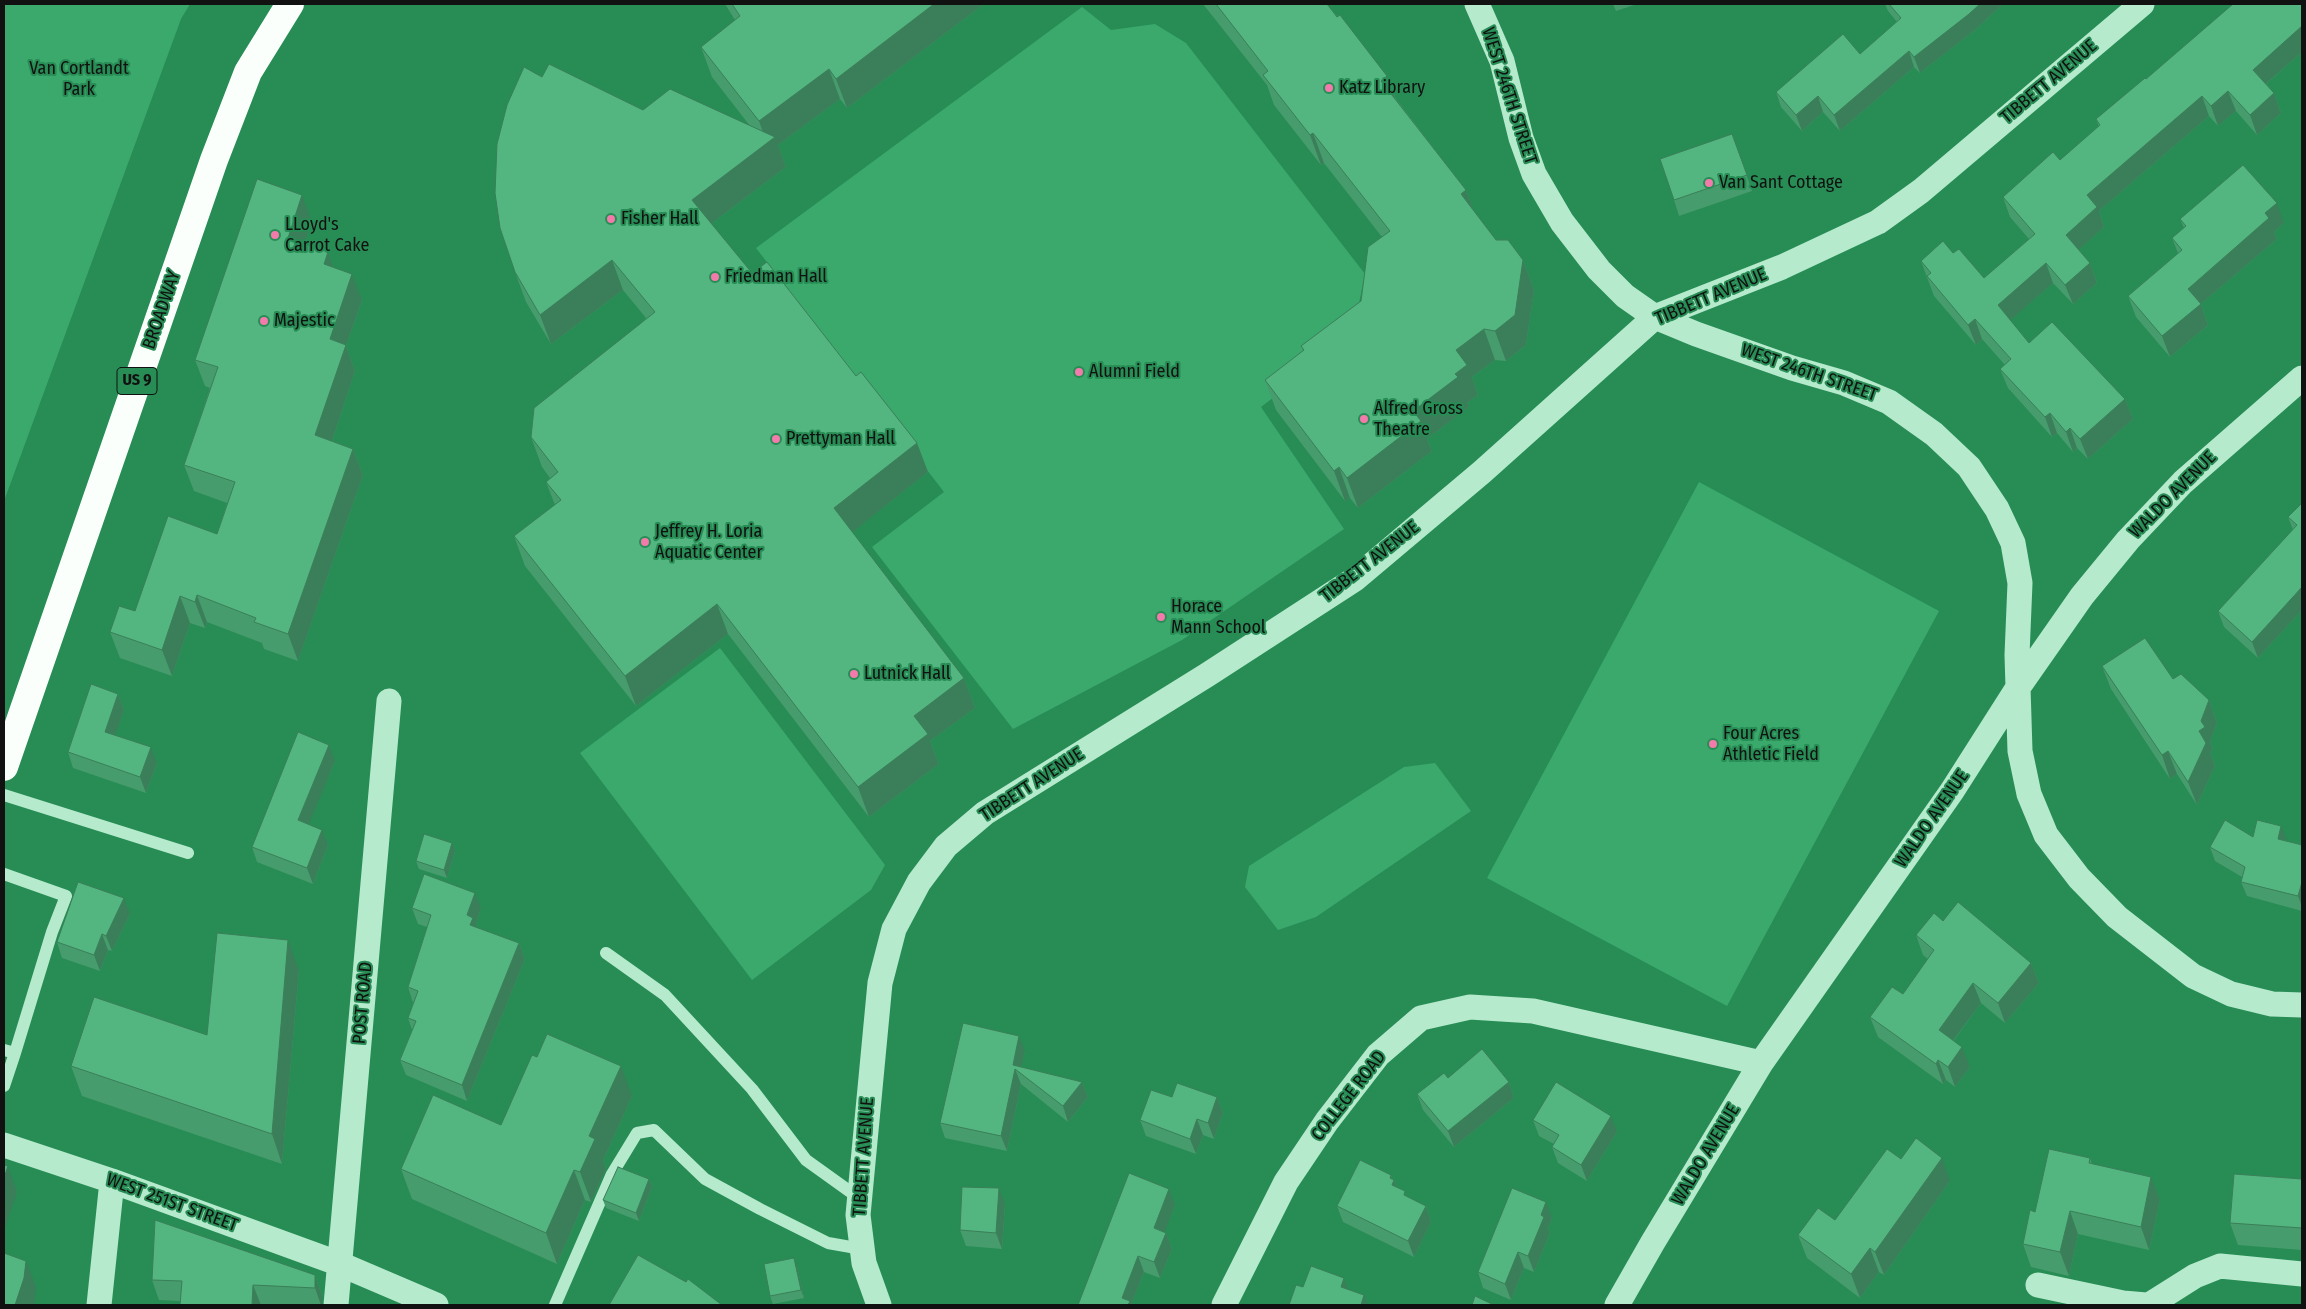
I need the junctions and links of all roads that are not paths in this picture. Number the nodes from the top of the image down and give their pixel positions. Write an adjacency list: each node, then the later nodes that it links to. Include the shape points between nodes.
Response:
1 (290, 4): 8 (main road, BROADWAY / US 9, via 248,72 214,160)
2 (1476, 4): 4 (street, WEST 246TH STREET, via 1502,61 1521,138 1534,174 1562,222 1599,270 1625,296)
3 (2142, 4): 4 (street, TIBBETT AVENUE, via 1921,191 1878,222 1782,267)
4 (1655, 317): 6 (street, WEST 246TH STREET, via 1889,402 1934,434 1969,468 1996,509 2013,543 2020,583); 19 (street, TIBBETT AVENUE, via 1482,472 1355,579 985,813 946,846 919,882 894,929 880,983)
5 (2302, 378): 6 (street, WALDO AVENUE, via 2183,482 2128,540 2082,596)
6 (2017, 689): 13 (street, WEST 246TH STREET, via 2020,751 2029,794 2046,835 2079,878 2117,917 2192,976 2231,994 2272,1004); 15 (street, WALDO AVENUE, via 1952,791)
7 (389, 701): 21 (street, POST ROAD)
8 (4, 767)
9 (4, 795): 10 (lane)
10 (188, 852)
11 (4, 874): 14 (lane, via 66,896)
12 (606, 953): 19 (lane, via 665,995 752,1089 806,1160)
13 (2302, 1005)
14 (9, 1052): 16 (lane)
15 (1761, 1063): 29 (street, COLLEGE ROAD, via 1533,1011 1470,1007 1421,1018 1378,1055 1326,1121 1286,1182); 30 (street, WALDO AVENUE)
16 (4, 1086)
17 (4, 1145): 18 (street, WEST 251ST STREET)
18 (112, 1181): 21 (street, WEST 251ST STREET); 24 (street)
19 (859, 1198): 20 (street, TIBBETT AVENUE)
20 (862, 1249): 27 (lane, via 828,1243 760,1209 705,1179 654,1130 637,1133 612,1174); 28 (street, TIBBETT AVENUE)
21 (340, 1264): 25 (street, POST ROAD); 26 (street, WEST 251ST STREET)
22 (2302, 1274): 31 (street, via 2220,1266 2195,1276)
23 (2038, 1285): 31 (street)
24 (100, 1305)
25 (336, 1305)
26 (436, 1305)
27 (555, 1305)
28 (878, 1305)
29 (1224, 1305)
30 (1617, 1305)
31 (2147, 1305)

